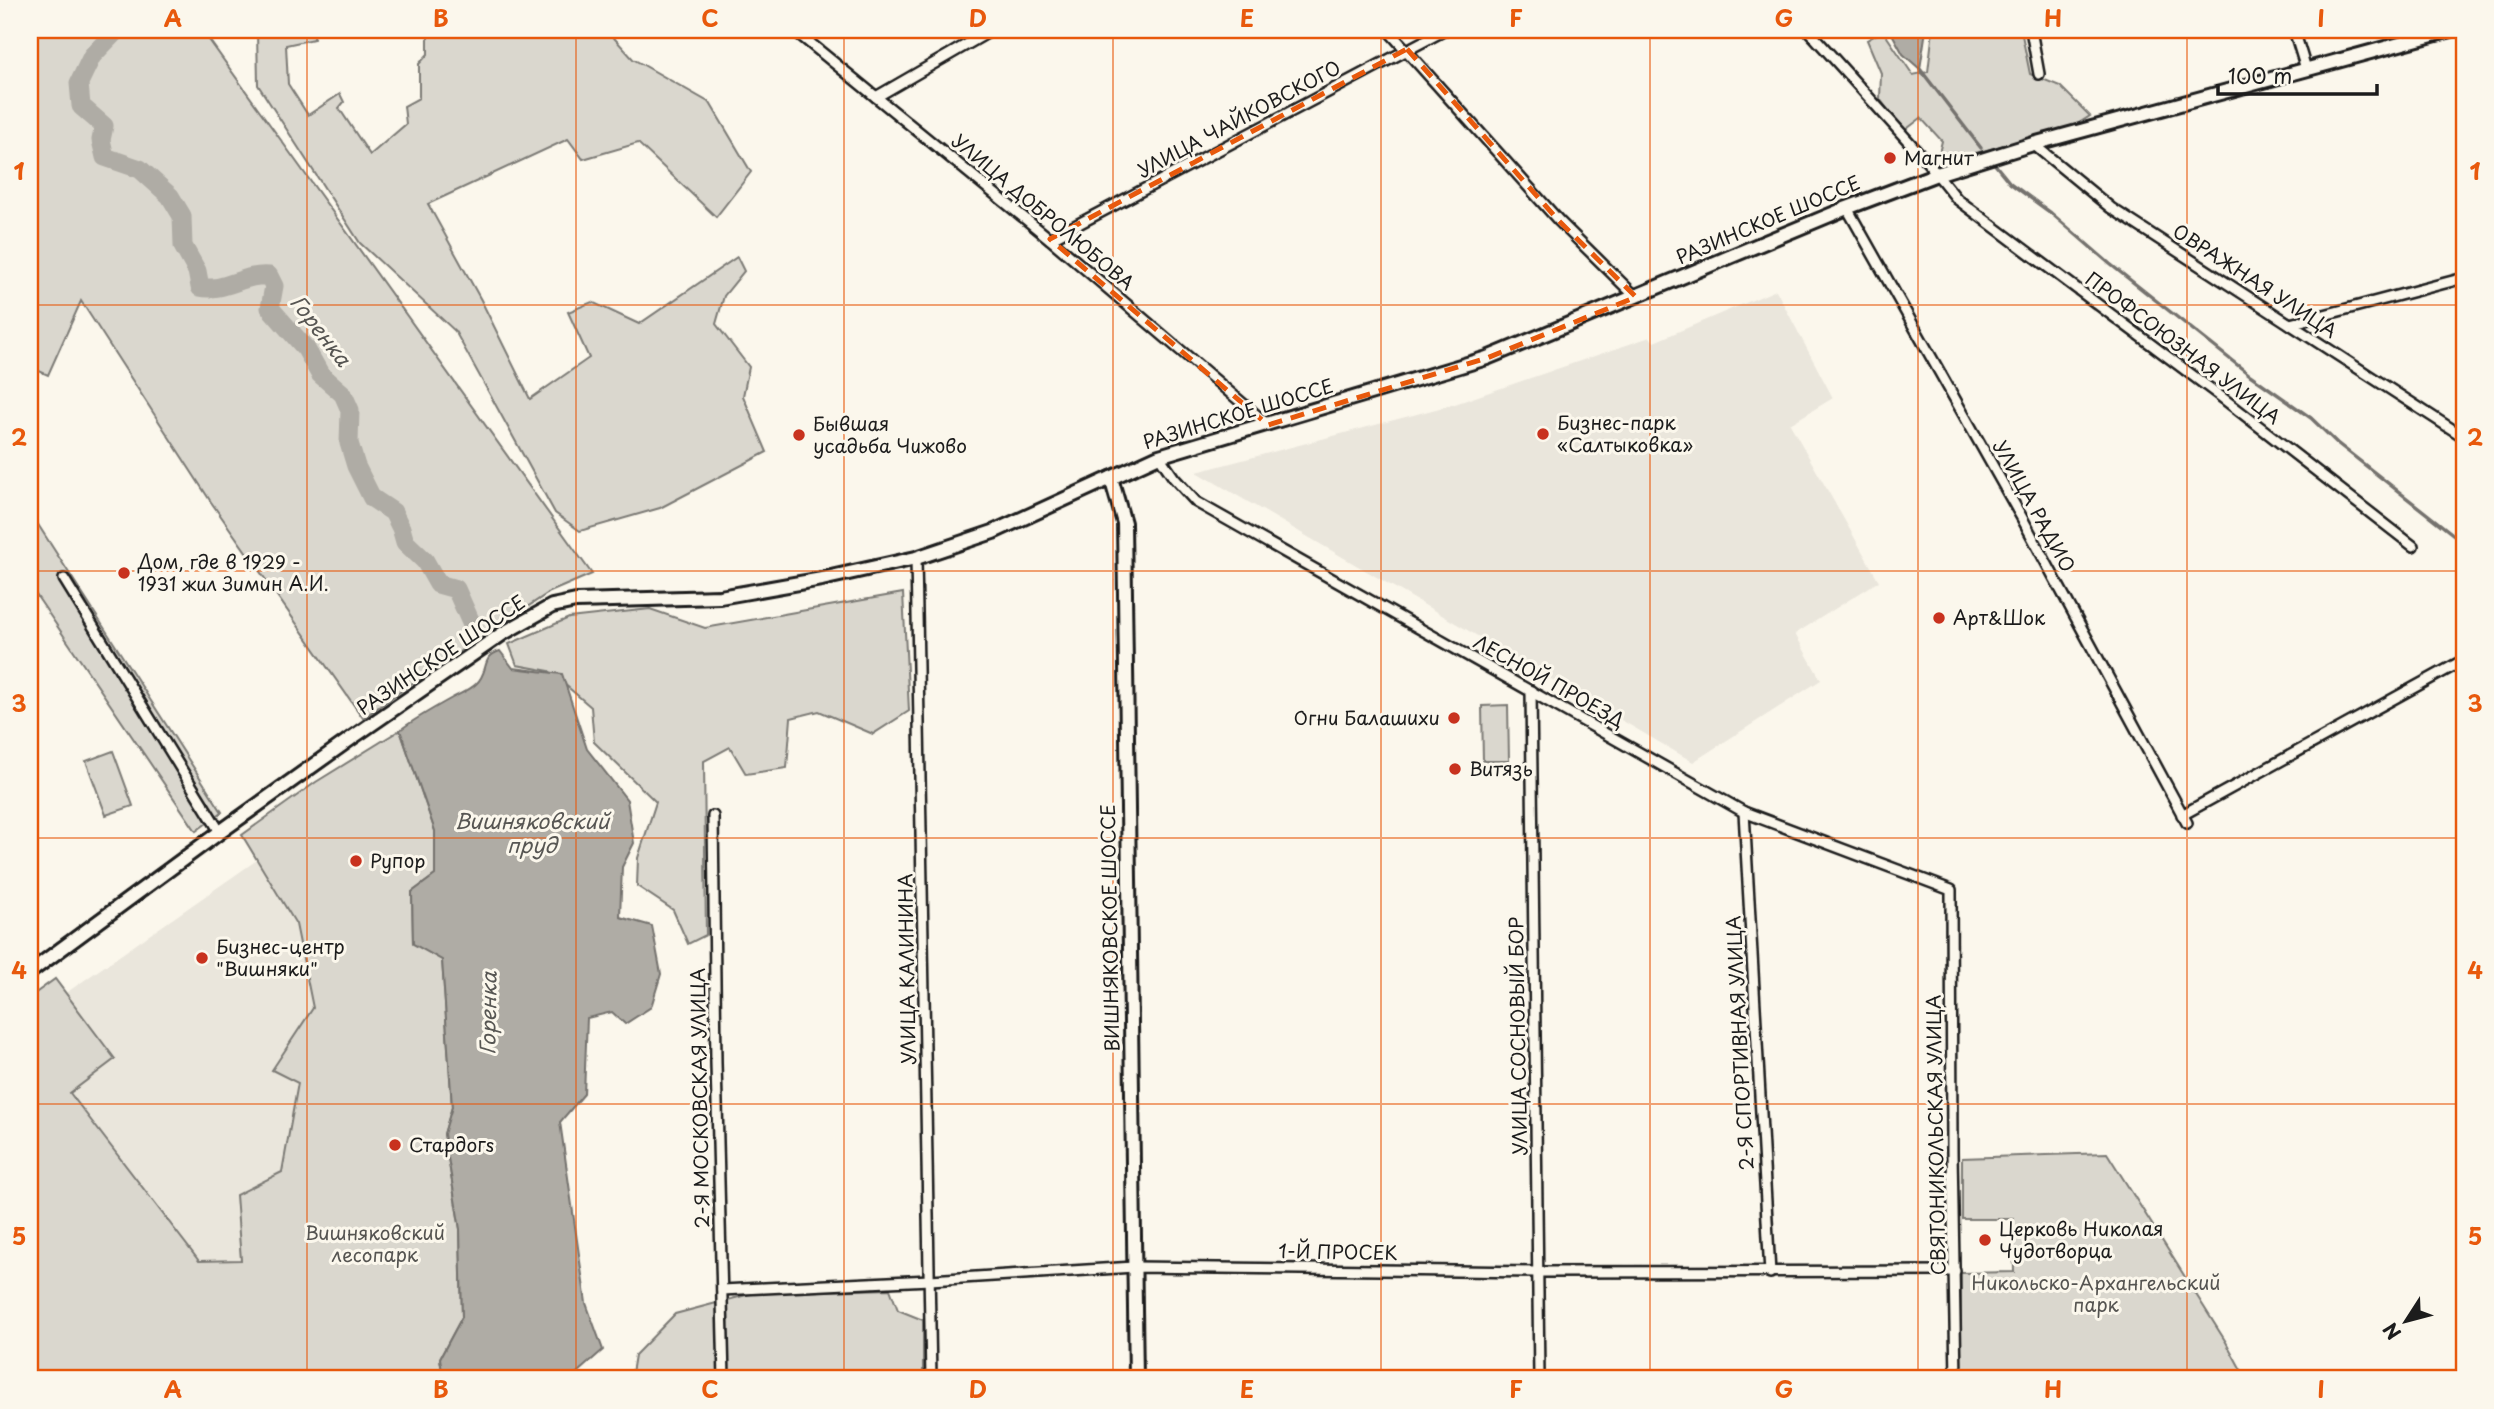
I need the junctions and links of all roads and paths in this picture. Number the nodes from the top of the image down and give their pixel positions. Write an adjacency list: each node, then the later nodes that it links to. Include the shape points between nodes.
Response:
1 (794, 30): 12 (street, УЛИЦА ДОБРОЛЮБОВА)
2 (992, 30): 12 (street)
3 (1388, 30): 9 (street)
4 (1445, 30): 9 (street, УЛИЦА ЧАЙКОВСКОГО)
5 (1808, 30): 14 (street, ПРОФСОЮЗНАЯ УЛИЦА)
6 (2031, 30): 11 (street)
7 (2294, 30): 10 (street)
8 (2451, 30): 10 (main road, РАЗИНСКОЕ ШОССЕ)
9 (1407, 49): 16 (street, УЛИЦА ЧАЙКОВСКОГО); 18 (street, via 1559,221)
10 (2306, 69): 13 (main road, РАЗИНСКОЕ ШОССЕ)
11 (2039, 74)
12 (876, 97): 16 (street, УЛИЦА ДОБРОЛЮБОВА)
13 (2034, 144): 14 (main road, РАЗИНСКОЕ ШОССЕ); 19 (street, ОВРАЖНАЯ УЛИЦА, via 2110,208)
14 (1937, 174): 15 (main road, РАЗИНСКОЕ ШОССЕ); 24 (street, ПРОФСОЮЗНАЯ УЛИЦА, via 1957,199)
15 (1847, 208): 18 (main road, РАЗИНСКОЕ ШОССЕ); 27 (street, УЛИЦА РАДИО, via 2185,819)
16 (1050, 239): 20 (street, УЛИЦА ДОБРОЛЮБОВА)
17 (2464, 278): 19 (street)
18 (1636, 297): 20 (main road, РАЗИНСКОЕ ШОССЕ, via 1487,358)
19 (2290, 324): 21 (street, ОВРАЖНАЯ УЛИЦА)
20 (1268, 425): 22 (main road, РАЗИНСКОЕ ШОССЕ)
21 (2464, 437)
22 (1159, 456): 23 (main road, РАЗИНСКОЕ ШОССЕ); 28 (street, ЛЕСНОЙ ПРОЕЗД, via 1196,502)
23 (1111, 478): 25 (main road, РАЗИНСКОЕ ШОССЕ, via 993,532); 34 (main road, ВИШНЯКОВСКОЕ ШОССЕ, via 1124,523)
24 (2413, 546)
25 (916, 558): 31 (main road, РАЗИНСКОЕ ШОССЕ, via 720,597 576,601 552,606 502,634); 38 (street, УЛИЦА КАЛИНИНА)
26 (64, 579): 31 (street)
27 (2464, 660)
28 (1531, 691): 29 (street, ЛЕСНОЙ ПРОЕЗД); 36 (street, УЛИЦА СОСНОВЫЙ БОР)
29 (1744, 812): 32 (street, ЛЕСНОЙ ПРОЕЗД); 37 (street, 2-Я СПОРТИВНАЯ УЛИЦА)
30 (713, 817): 39 (street, 2-Я МОСКОВСКАЯ УЛИЦА)
31 (220, 832): 33 (main road, РАЗИНСКОЕ ШОССЕ)
32 (1951, 890): 35 (street, СВЯТОНИКОЛЬСКАЯ УЛИЦА)
33 (30, 972)
34 (1134, 1267): 36 (street, 1-Й ПРОСЕК); 38 (street, 1-Й ПРОСЕК); 42 (main road, ВИШНЯКОВСКОЕ ШОССЕ)
35 (1955, 1271): 37 (street, 1-Й ПРОСЕК); 44 (street, СВЯТОНИКОЛЬСКАЯ УЛИЦА)
36 (1538, 1272): 37 (street, 1-Й ПРОСЕК); 43 (street, УЛИЦА СОСНОВЫЙ БОР)
37 (1770, 1273)
38 (930, 1280): 39 (street, 1-Й ПРОСЕК); 41 (street, УЛИЦА КАЛИНИНА)
39 (722, 1290): 40 (street, 2-Я МОСКОВСКАЯ УЛИЦА)
40 (724, 1379)
41 (931, 1379)
42 (1136, 1379)
43 (1539, 1379)
44 (1956, 1379)

